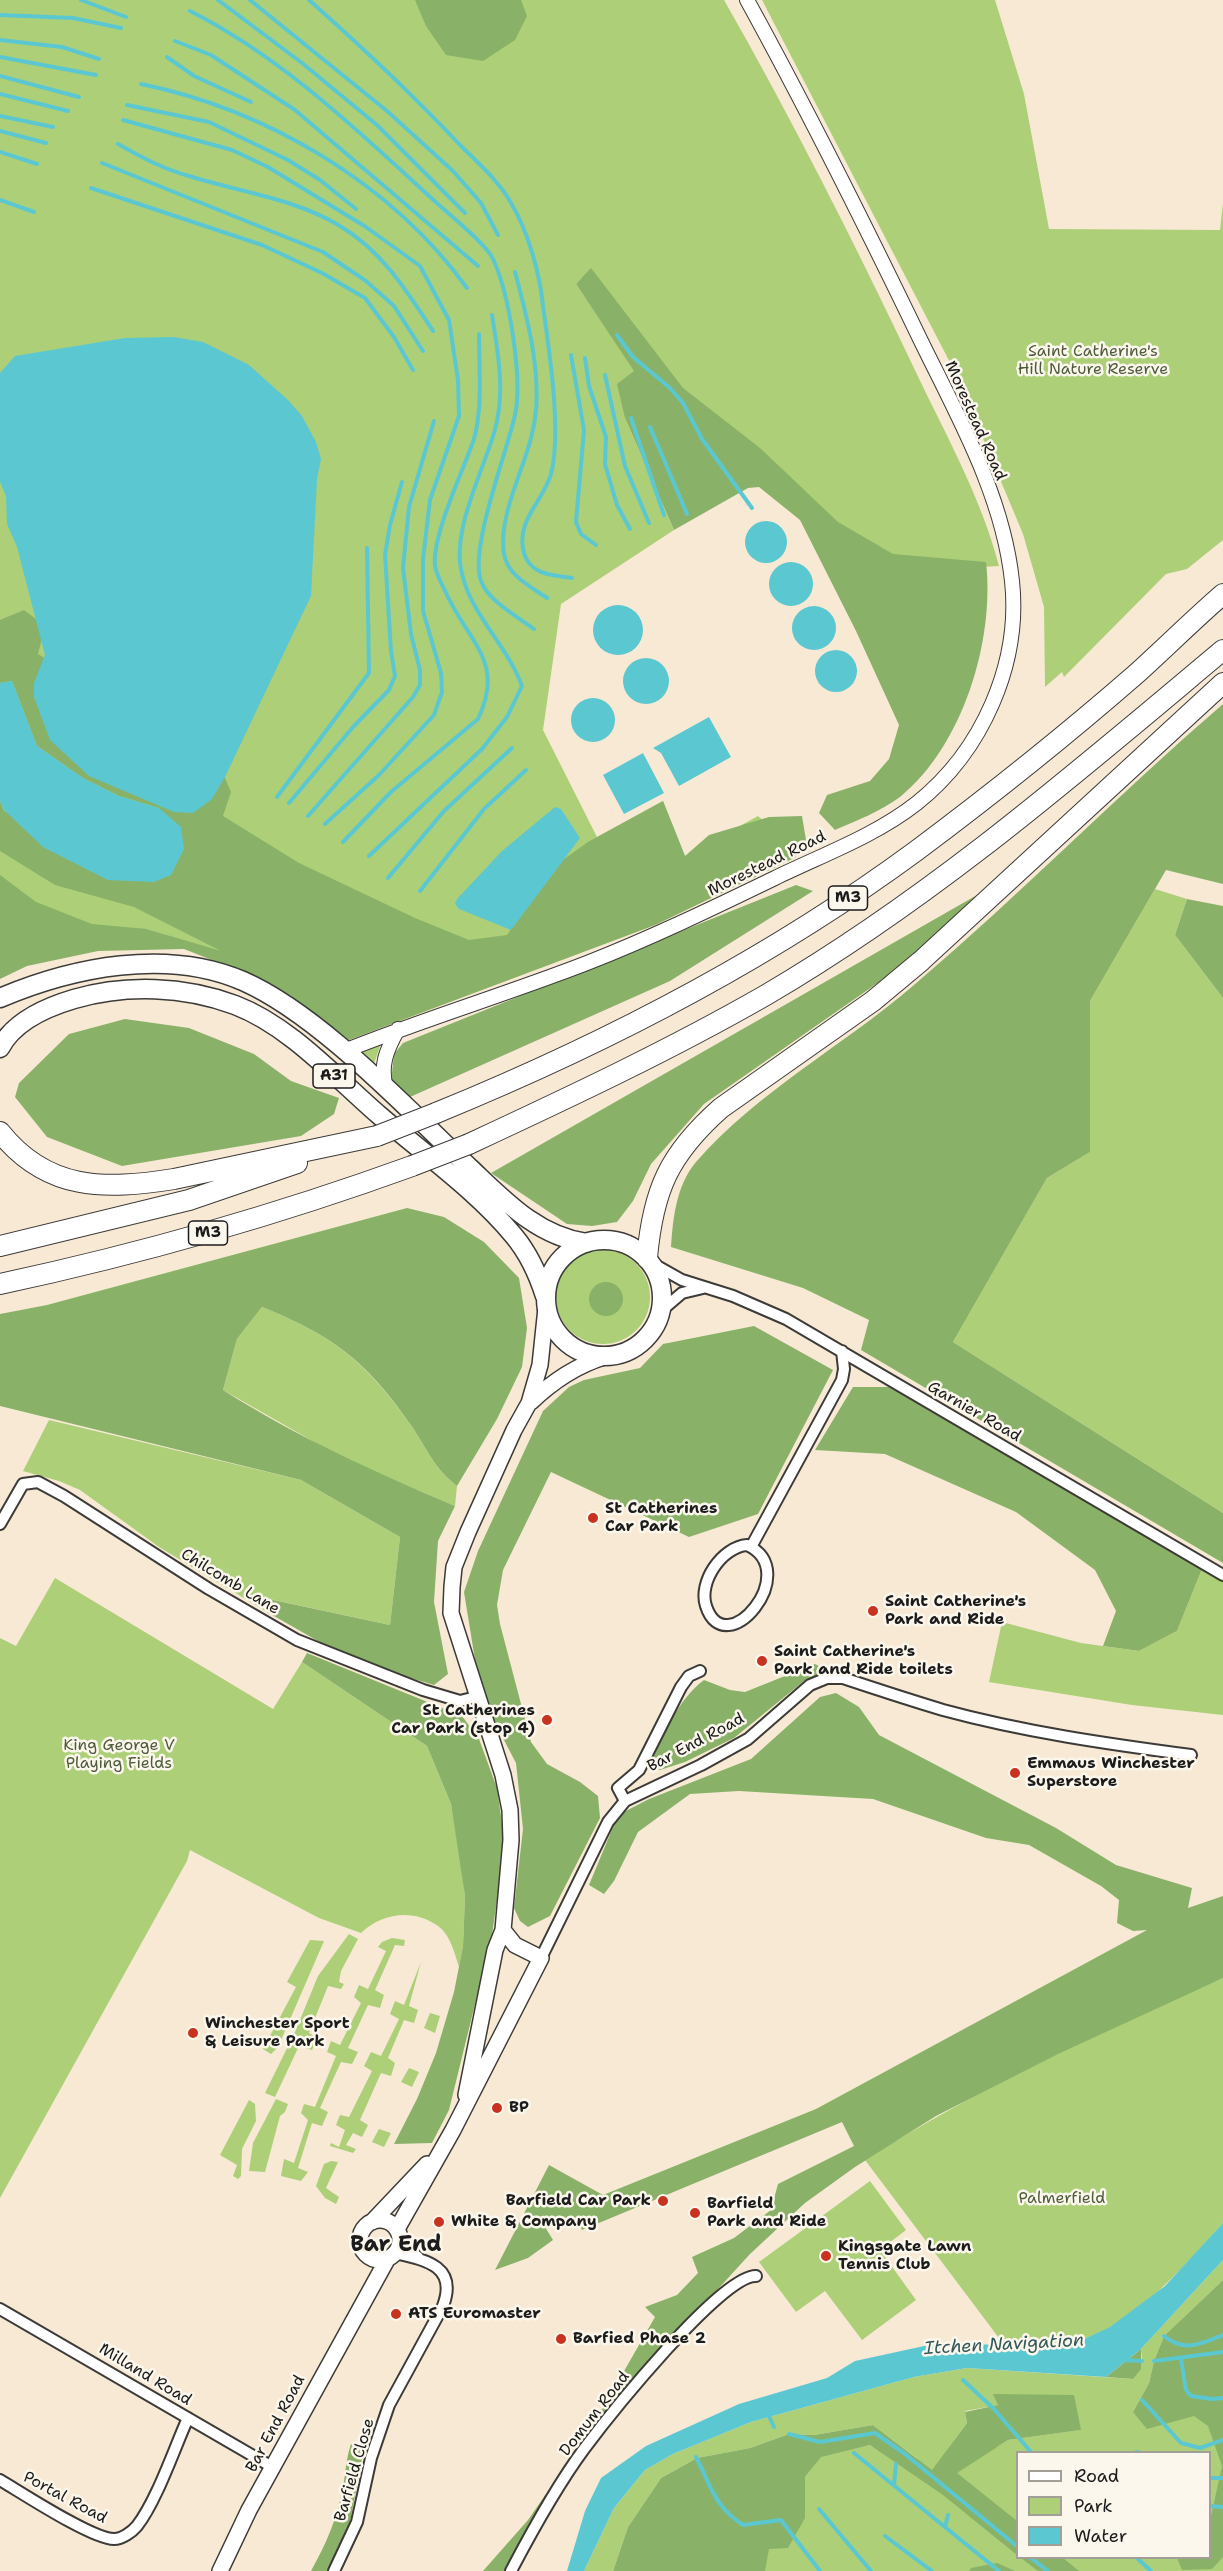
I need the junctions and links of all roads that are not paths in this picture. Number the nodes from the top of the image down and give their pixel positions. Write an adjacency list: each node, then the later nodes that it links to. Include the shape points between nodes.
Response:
1 (747, 0): 6 (street, Morestead Road, via 885,266 972,446 993,503 1010,571 1012,632 1000,683 979,730 949,772 916,804 872,832 590,962)
2 (1223, 594): 11 (highway, M3, bridge, via 1135,675 1014,774 915,851 826,912 635,1023 554,1063)
3 (1223, 650): 15 (highway, M3, bridge, via 1036,807 941,879 815,963 681,1042 470,1144 325,1198 106,1260)
4 (1223, 683): 14 (highway, via 921,961 873,1001 720,1108 702,1125 669,1167 656,1204)
5 (0, 998): 8 (highway, A31, via 68,974 106,968 144,965 213,971 274,998)
6 (398, 1029): 8 (street, Morestead Road); 9 (street, via 384,1054 382,1074)
7 (0, 1048): 17 (highway, A31, via 18,1026 39,1012 101,993 175,990 237,1006 295,1042 470,1192 531,1259)
8 (344, 1051): 9 (highway, A31)
9 (387, 1090): 12 (highway, A31, via 515,1210 558,1237)
10 (0, 1132): 11 (highway, M3, via 29,1163 80,1182 105,1184 174,1179)
11 (376, 1136): 13 (highway, M3, via 189,1200)
12 (586, 1243): 14 (highway, via 618,1242 634,1248); 17 (highway, via 573,1249 553,1269)
13 (0, 1246)
14 (648, 1260): 16 (street, Garnier Road); 18 (highway, via 661,1285)
15 (0, 1284)
16 (703, 1288): 18 (street, via 682,1293); 19 (street, Garnier Road, via 761,1308)
17 (546, 1302): 20 (highway, via 554,1327 566,1343 584,1353); 21 (main road, via 540,1365)
18 (661, 1311): 20 (highway, via 656,1326 640,1344 619,1355)
19 (842, 1351): 23 (street, via 842,1380); 24 (street, Garnier Road)
20 (604, 1357): 21 (main road, via 582,1364 552,1382)
21 (529, 1403): 26 (main road, via 454,1567 451,1613)
22 (0, 1524): 26 (street, Chilcomb Lane, via 23,1484 38,1482 297,1640 423,1690 460,1701)
23 (751, 1547): 23 (street, via 767,1568 759,1599 743,1621 730,1625 716,1621 704,1601 712,1574 730,1549)
24 (1223, 1575)
25 (700, 1671): 28 (street, via 689,1676 681,1687 639,1770 618,1788)
26 (476, 1697): 29 (main road, via 510,1810)
27 (1191, 1755): 28 (street, Bar End Road, via 1094,1742 991,1721 843,1678 827,1678 810,1685 762,1729 731,1749)
28 (625, 1801): 30 (street, Bar End Road, via 608,1822)
29 (503, 1930): 30 (main road, via 515,1945); 31 (main road, via 495,1950)
30 (541, 1958): 31 (main road, Bar End Road)
31 (466, 2101): 32 (main road, Bar End Road)
32 (438, 2154): 33 (main road, Bar End Road); 34 (main road, Bar End Road)
33 (372, 2222): 34 (main road, via 388,2222); 35 (main road, via 360,2237)
34 (395, 2246): 35 (main road, via 376,2260); 37 (main road, Bar End Road); 43 (street, Barfield Close, via 433,2265 446,2277 447,2294 390,2405 371,2458 357,2522)
35 (366, 2255): 37 (main road, Bar End Road)
36 (756, 2276): 44 (street, Domum Road, via 750,2275 726,2290 669,2346 621,2403 584,2450)
37 (365, 2295): 40 (main road, Bar End Road)
38 (0, 2309): 39 (street, Milland Road)
39 (188, 2418): 40 (street, Milland Road); 41 (street, Portal Road, via 149,2504 127,2535 113,2539 96,2534)
40 (274, 2468): 42 (main road, Bar End Road)
41 (0, 2480)
42 (220, 2571)
43 (334, 2571)
44 (511, 2571)

